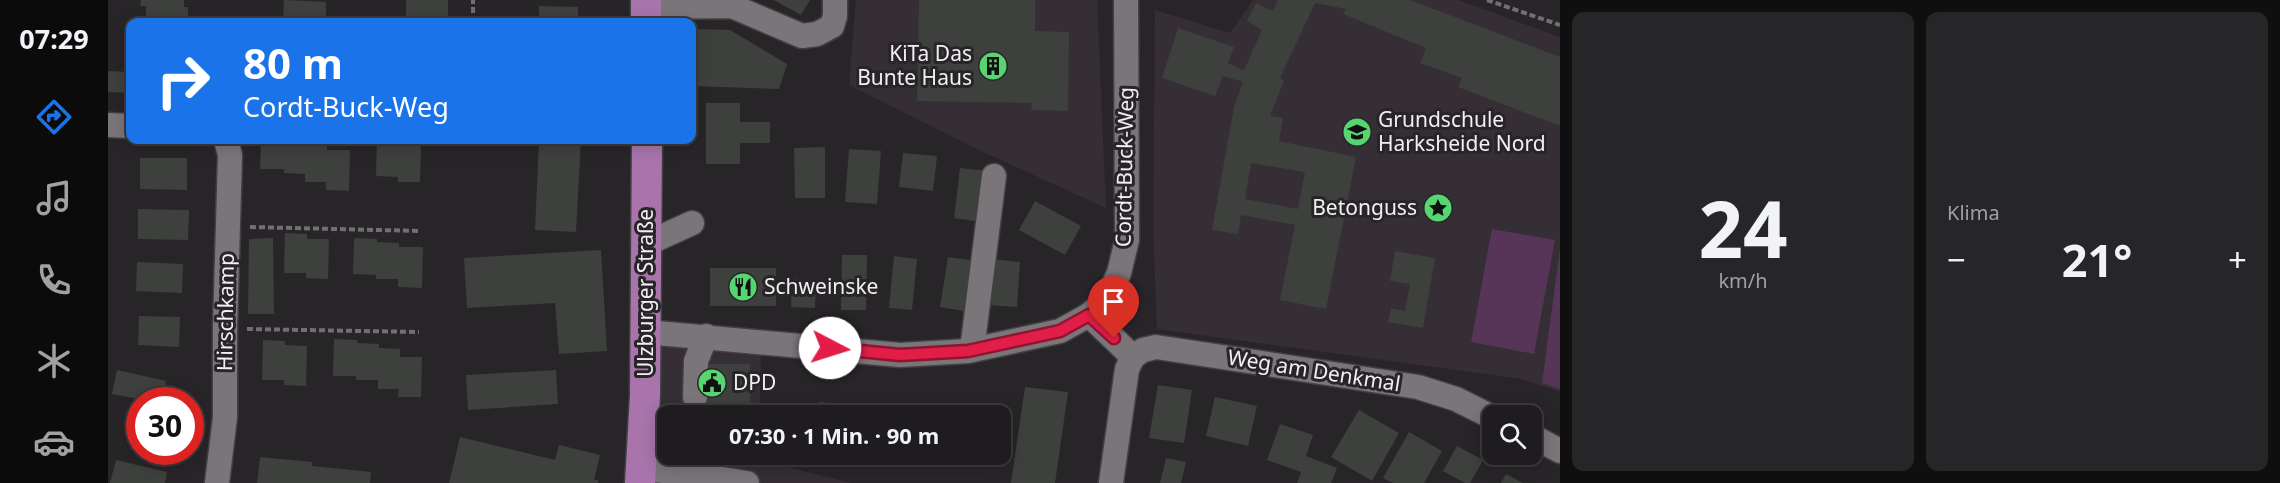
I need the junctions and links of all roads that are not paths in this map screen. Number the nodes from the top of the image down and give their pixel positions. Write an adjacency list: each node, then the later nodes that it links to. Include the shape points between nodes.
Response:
1 (835, 0): 3 (street, via 836,16 831,26 802,36 732,6)
2 (1126, 0): 11 (street, Cordt-Buck-Weg, via 1126,240 1113,286 1105,301)
3 (646, 10)
4 (108, 125): 5 (street)
5 (126, 126)
6 (228, 144): 21 (street, Hirschkamp, via 225,417)
7 (647, 144): 10 (main road, Ulzburger Straße)
8 (994, 176): 14 (street)
9 (692, 223): 10 (street)
10 (646, 244): 12 (main road, Ulzburger Straße)
11 (1089, 315): 14 (street, via 1060,331); 15 (street)
12 (646, 332): 13 (street); 20 (main road, Ulzburger Straße)
13 (706, 336): 14 (street, via 900,355); 16 (street, via 696,361)
14 (972, 350)
15 (1132, 357): 17 (street, Weg am Denkmal, via 1156,347 1418,387); 23 (street)
16 (695, 397)
17 (1482, 412)
18 (1542, 441): 19 (street)
19 (1560, 451)
20 (641, 476): 22 (street, via 686,473)
21 (217, 483)
22 (747, 483)
23 (1111, 483)

